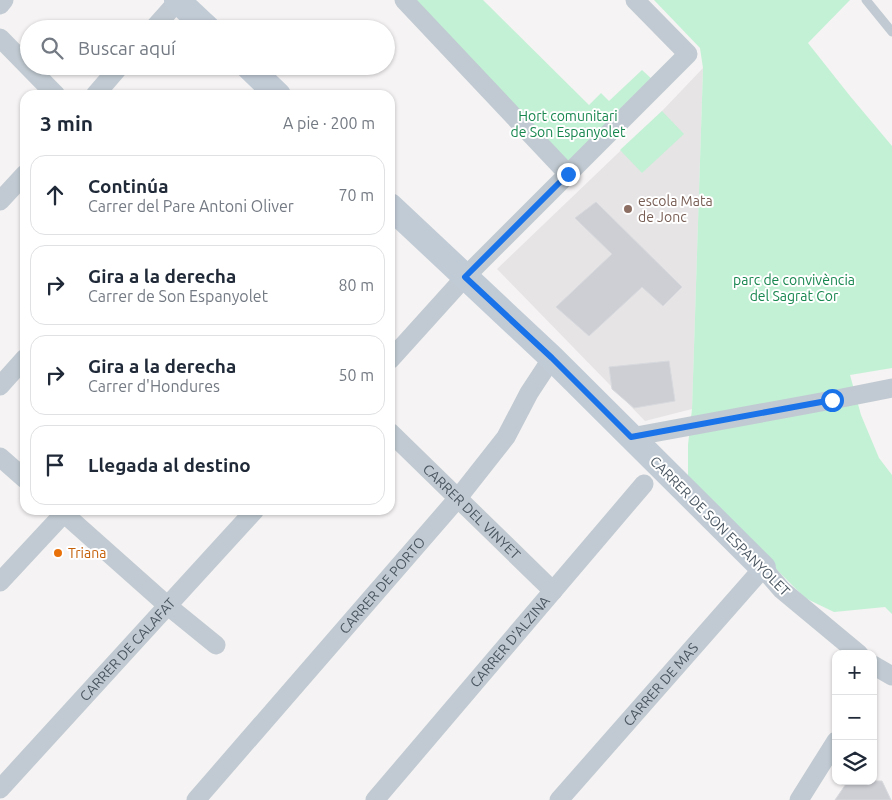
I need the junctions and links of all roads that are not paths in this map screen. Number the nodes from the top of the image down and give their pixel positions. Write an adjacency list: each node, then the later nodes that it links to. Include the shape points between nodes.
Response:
1 (4, 0): 6 (street)
2 (177, 0): 7 (street); 8 (street)
3 (404, 0): 18 (street)
4 (635, 0): 18 (street, via 688,54)
5 (866, 0): 9 (lane)
6 (0, 5)
7 (160, 20)
8 (198, 20)
9 (892, 32)
10 (0, 38): 11 (street)
11 (20, 58)
12 (36, 75): 15 (street)
13 (112, 75): 16 (street)
14 (256, 75): 17 (street)
15 (51, 90)
16 (99, 90)
17 (268, 90)
18 (568, 174): 22 (street)
19 (20, 180): 20 (street)
20 (0, 202)
21 (395, 211): 22 (street, CARRER DE SON ESPANYOLET)
22 (465, 277): 23 (street); 24 (street, CARRER DE SON ESPANYOLET)
23 (395, 354)
24 (552, 358): 29 (street, CARRER DE SON ESPANYOLET); 33 (street, CARRER DE PORTO, via 506,437)
25 (20, 364): 26 (street)
26 (0, 386)
27 (892, 388): 29 (street)
28 (395, 437): 33 (street, CARRER DEL VINYET)
29 (631, 437): 37 (street, CARRER DE SON ESPANYOLET)
30 (0, 457): 31 (street)
31 (20, 475)
32 (644, 484): 39 (street, CARRER D'ALZINA)
33 (458, 498): 39 (street, CARRER DEL VINYET); 50 (street, CARRER DE PORTO)
34 (60, 515): 38 (street)
35 (68, 515): 40 (street)
36 (250, 515): 40 (street, CARRER DE CALAFAT)
37 (762, 568): 42 (street, CARRER DE SON ESPANYOLET, via 782,590); 51 (street, CARRER DE MAS)
38 (0, 582)
39 (553, 591): 48 (street, CARRER D'ALZINA)
40 (168, 606): 41 (street); 46 (street, CARRER DE CALAFAT)
41 (216, 645)
42 (853, 650)
43 (880, 673): 44 (lane)
44 (892, 686)
45 (832, 747): 52 (street)
46 (0, 789)
47 (0, 795): 49 (street)
48 (379, 799)
49 (3, 800)
50 (196, 800)
51 (559, 800)
52 (799, 800)

